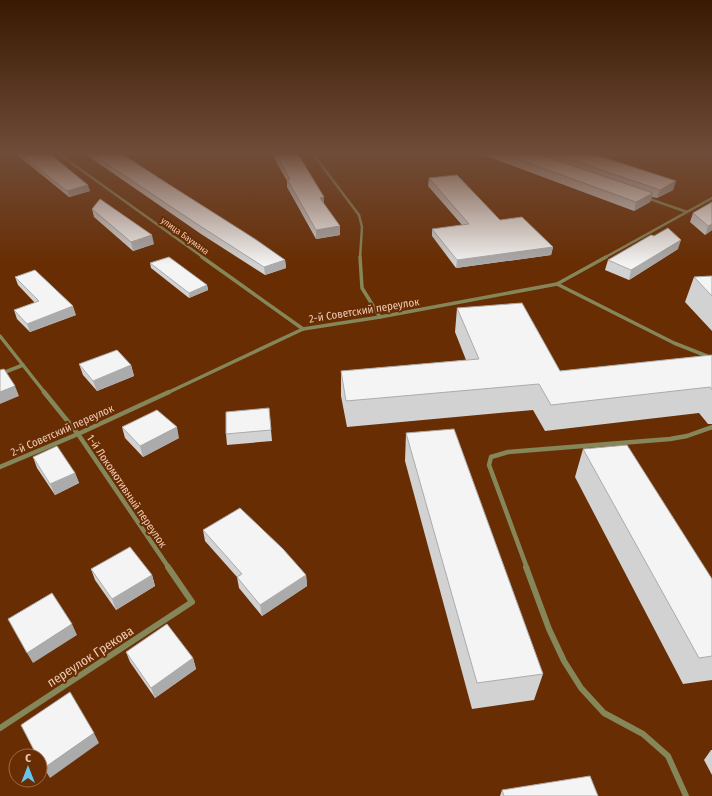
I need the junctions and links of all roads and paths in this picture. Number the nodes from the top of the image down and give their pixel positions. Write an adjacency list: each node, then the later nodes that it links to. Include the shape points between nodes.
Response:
1 (111, 191): 8 (street, улица Баумана)
2 (341, 191): 7 (street, via 358,214 362,227 362,288)
3 (642, 196): 5 (street)
4 (712, 198): 5 (street, 2-й Советский переулок)
5 (686, 212): 6 (street, 2-й Советский переулок)
6 (557, 284): 7 (street, 2-й Советский переулок); 10 (street, via 674,343)
7 (380, 317): 8 (street, 2-й Советский переулок)
8 (302, 329): 14 (street, 2-й Советский переулок)
9 (0, 336): 11 (street, 1-й Локомотивный переулок)
10 (712, 358)
11 (23, 365): 12 (street); 14 (street, 1-й Локомотивный переулок)
12 (0, 374)
13 (712, 427): 18 (street, via 670,440 508,452 491,457 489,466 549,629 564,661 581,688 604,713 642,734 668,756)
14 (78, 434): 15 (street, 2-й Советский переулок); 16 (street, 1-й Локомотивный переулок)
15 (0, 467)
16 (192, 602): 17 (street, переулок Грекова)
17 (0, 728)
18 (686, 796)

